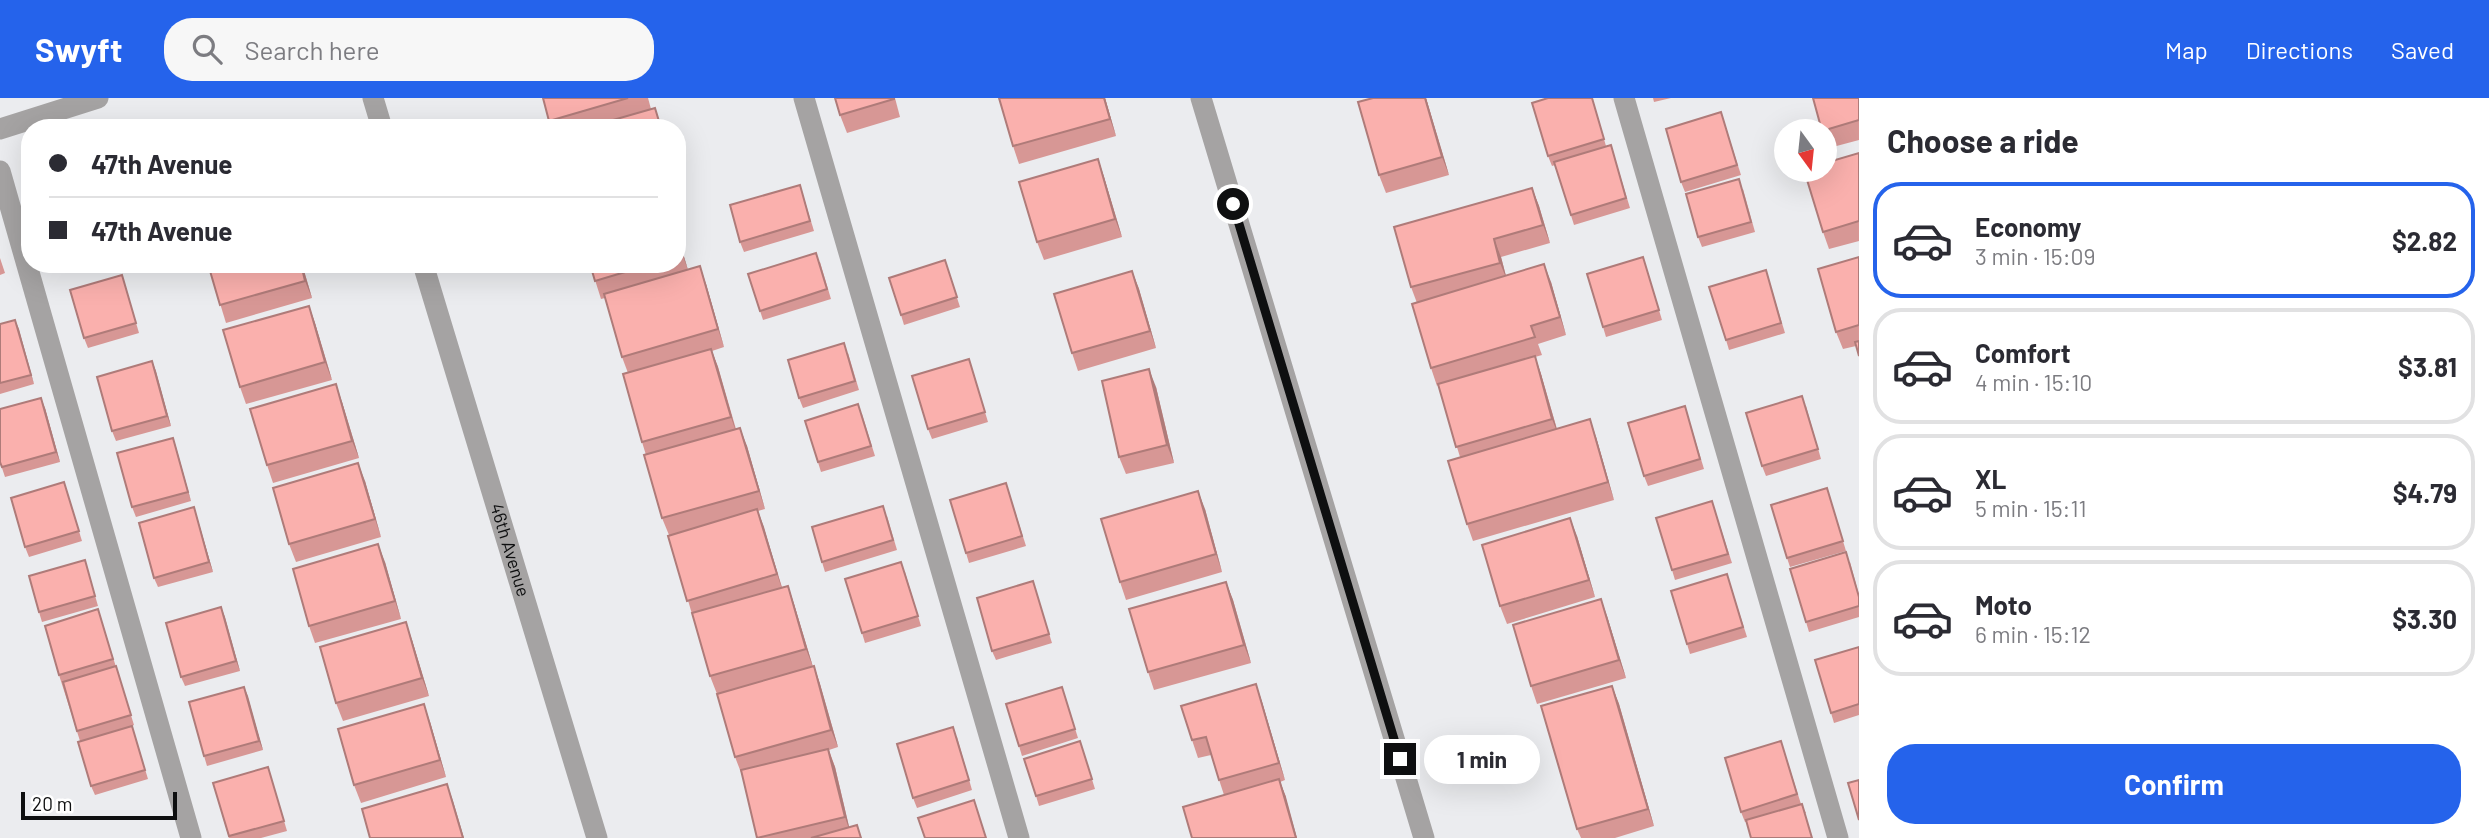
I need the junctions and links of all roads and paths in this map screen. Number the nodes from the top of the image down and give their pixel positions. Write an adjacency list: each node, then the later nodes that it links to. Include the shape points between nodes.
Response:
1 (98, 98): 6 (street)
2 (373, 98): 7 (street)
3 (804, 98): 16 (street)
4 (1201, 98): 17 (street)
5 (1624, 98): 18 (street)
6 (32, 119)
7 (379, 119)
8 (21, 122): 9 (street)
9 (0, 129)
10 (0, 171): 11 (street)
11 (21, 244)
12 (29, 273): 14 (street)
13 (426, 273): 15 (street, 46th Avenue)
14 (191, 838)
15 (597, 838)
16 (1019, 838)
17 (1424, 838)
18 (1838, 838)

